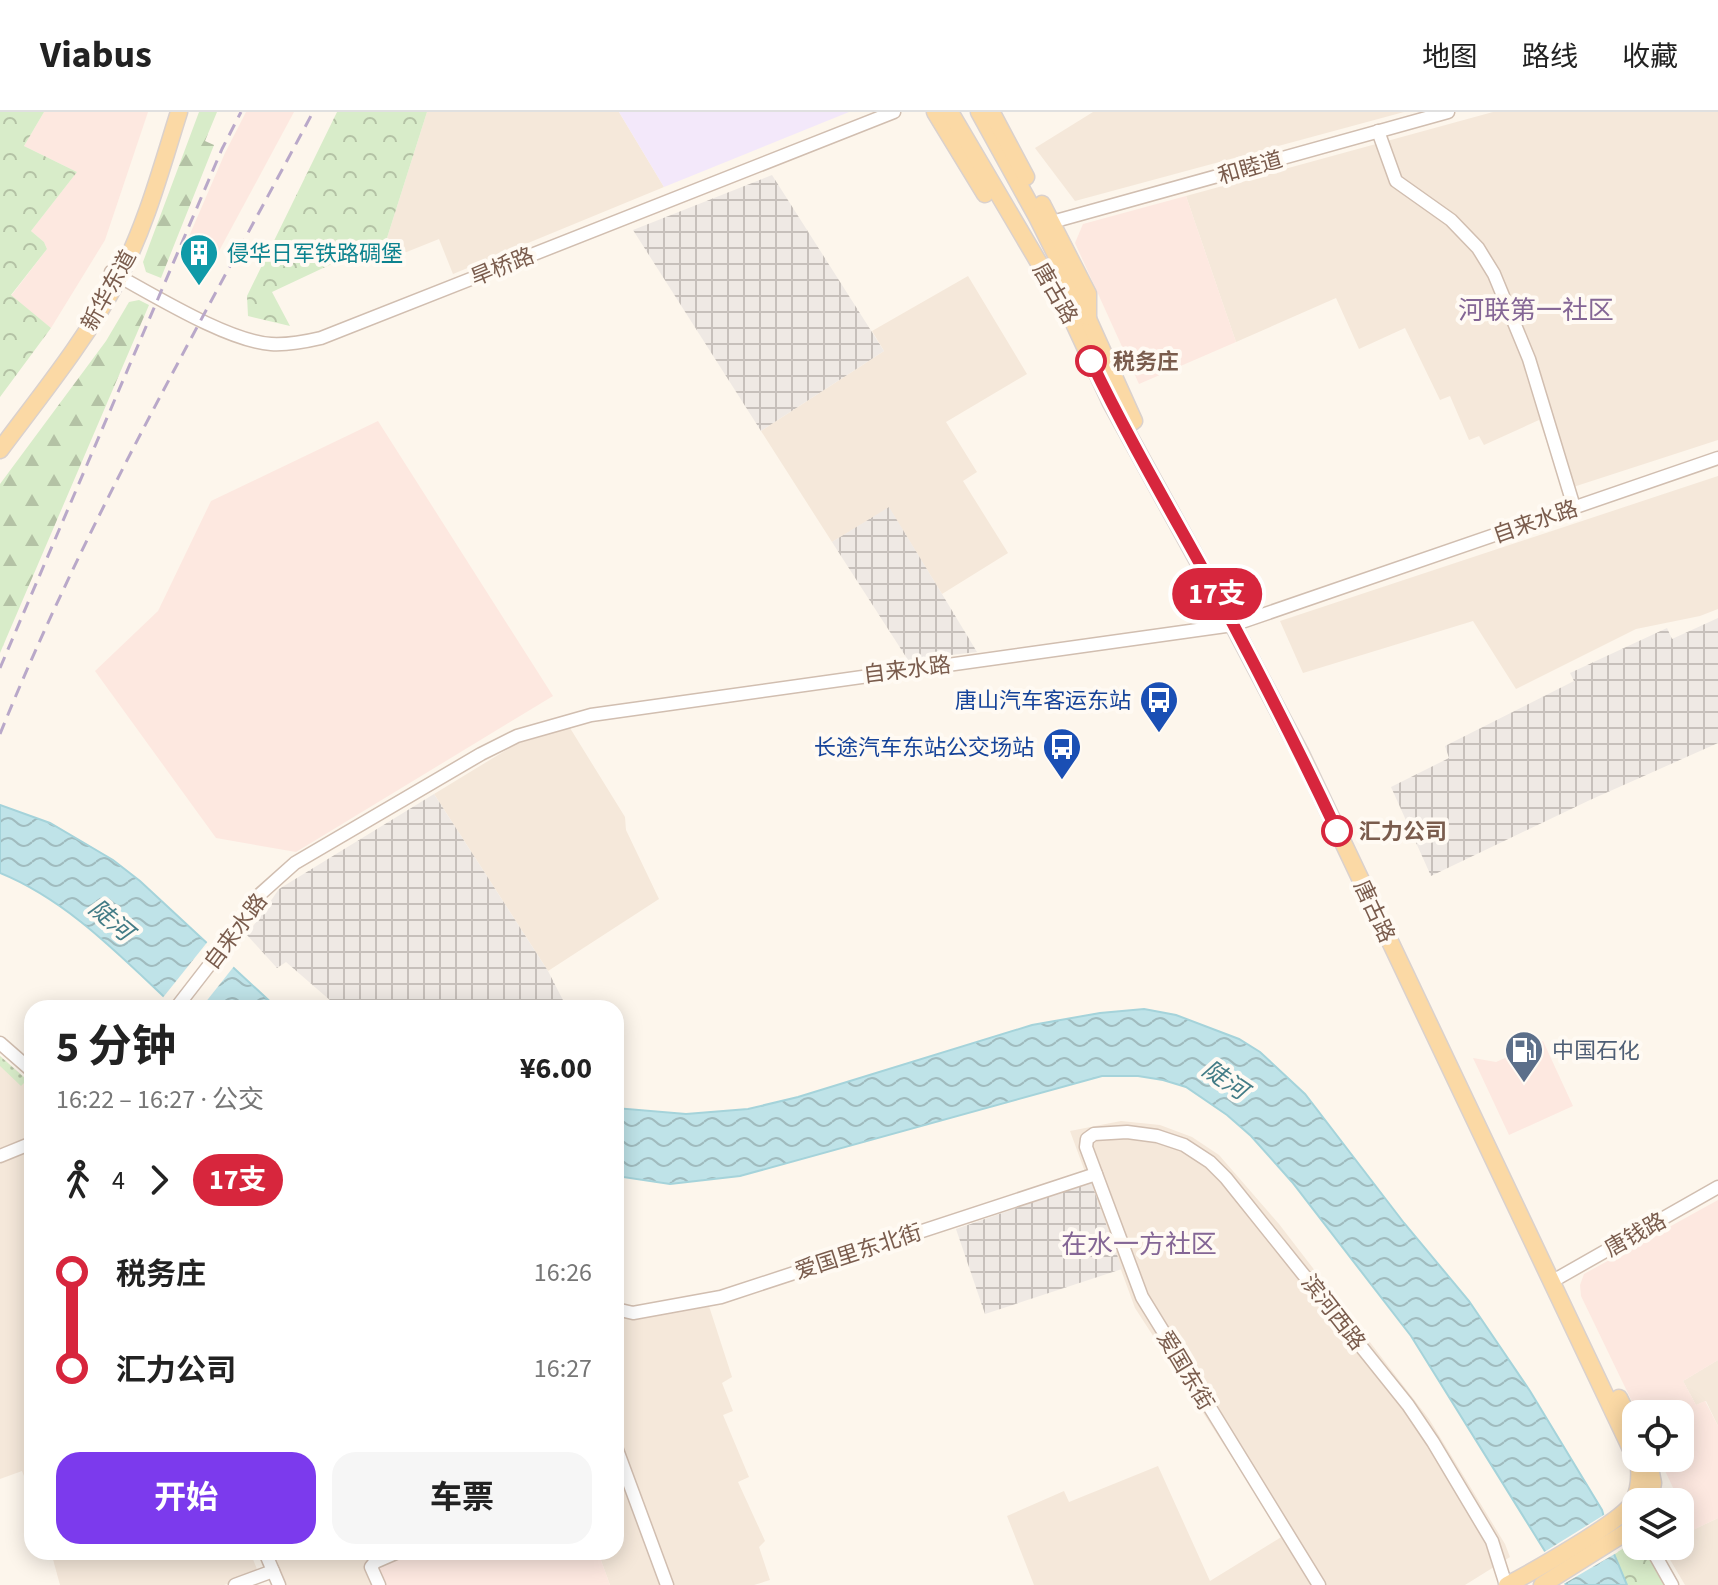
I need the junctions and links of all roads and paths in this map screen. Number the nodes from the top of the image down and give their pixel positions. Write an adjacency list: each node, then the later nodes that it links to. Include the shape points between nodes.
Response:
1 (169, 112): 12 (main road, 新华东道)
2 (179, 112): 12 (main road, 新华东道, via 148,211)
3 (894, 112): 12 (street, 旱桥路, via 293,344 268,344 228,333)
4 (935, 112): 13 (main road, via 1054,305)
5 (950, 112): 11 (main road)
6 (968, 112): 11 (main road)
7 (979, 112): 11 (main road)
8 (991, 112): 11 (main road)
9 (1448, 112): 10 (street, 和睦道)
10 (1378, 131): 11 (street, 和睦道); 17 (street, via 1396,181 1451,220 1494,274 1529,359)
11 (1034, 224): 13 (main road); 13 (main road, via 1088,294)
12 (115, 274): 14 (main road, 新华东道); 15 (main road, 新华东道, via 97,316)
13 (1080, 319): 18 (main road, 唐古路, via 1111,403)
14 (0, 433)
15 (0, 450)
16 (1718, 458): 17 (street, 自来水路)
17 (1574, 507): 18 (street, 自来水路)
18 (1237, 623): 19 (street, 自来水路, via 553,723 481,754 295,863 257,897); 27 (main road, 唐古路, via 1309,752)
19 (182, 1000)
20 (0, 1043): 21 (street)
21 (24, 1064)
22 (1087, 1139): 25 (street, 爱国东街); 41 (street, 滨河西路, via 1127,1132 1157,1136 1184,1145 1226,1178 1433,1442 1492,1541)
23 (24, 1146): 24 (street)
24 (0, 1156)
25 (1096, 1174): 28 (street, 爱国里东北街, via 721,1297); 40 (street, 爱国东街, via 1142,1297)
26 (1718, 1187): 27 (street, 唐钱路)
27 (1556, 1279): 29 (main road, 唐古路); 41 (main road, 唐古路, via 1639,1466 1640,1480 1632,1504 1623,1512)
28 (624, 1311)
29 (1622, 1405)
30 (624, 1471): 39 (street)
31 (1622, 1535): 42 (main road)
32 (268, 1560): 35 (street)
33 (380, 1560): 38 (street, via 371,1567)
34 (1658, 1560): 43 (street)
35 (273, 1571): 36 (street); 37 (street)
36 (235, 1585)
37 (279, 1585)
38 (379, 1585)
39 (667, 1585)
40 (1319, 1585)
41 (1507, 1585)
42 (1542, 1585)
43 (1672, 1585)

